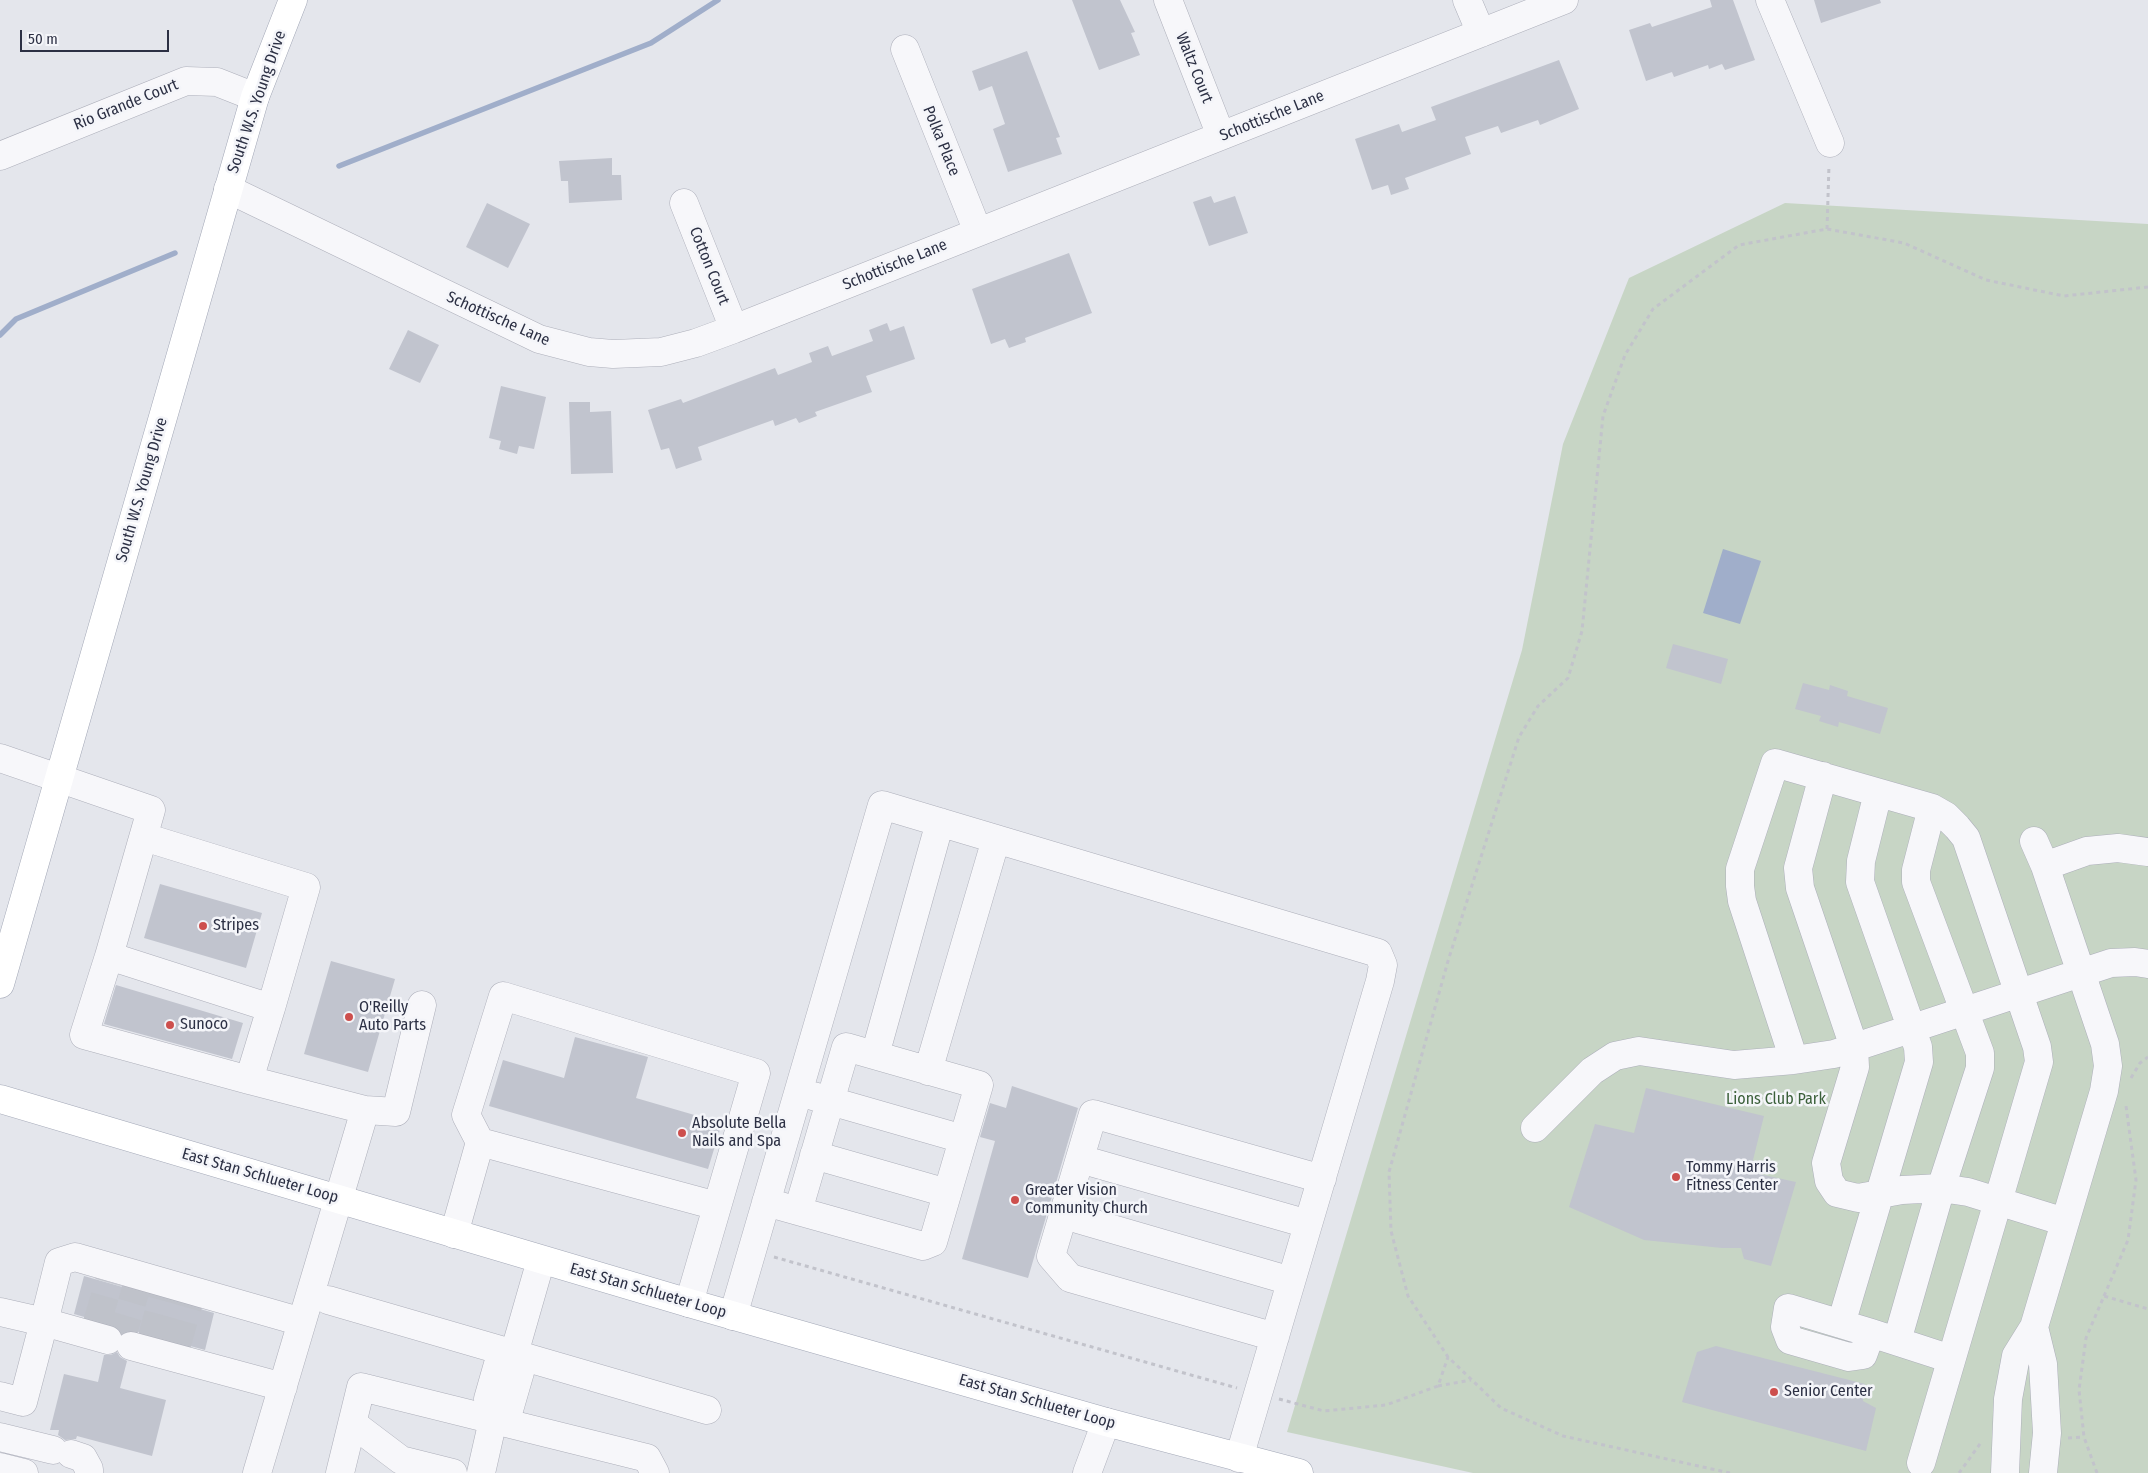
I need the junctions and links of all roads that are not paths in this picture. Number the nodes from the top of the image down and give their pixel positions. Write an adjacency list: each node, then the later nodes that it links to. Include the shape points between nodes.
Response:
1 (293, 0): 8 (main road, South W.S. Young Drive)
2 (1168, 0): 9 (street, Waltz Court)
3 (1468, 0): 6 (street)
4 (1564, 0): 6 (street, Schottische Lane)
5 (1770, 0): 10 (street)
6 (1481, 33): 9 (street, Schottische Lane)
7 (905, 49): 14 (street, Polka Place)
8 (255, 97): 11 (street, Rio Grande Court, via 217,82 186,81); 12 (main road, South W.S. Young Drive)
9 (1221, 136): 14 (street, Schottische Lane)
10 (1830, 143)
11 (0, 156)
12 (228, 189): 15 (street, Schottische Lane, via 515,329 566,348 613,354 661,352); 18 (main road, South W.S. Young Drive)
13 (684, 203): 15 (street, Cotton Court)
14 (978, 232): 15 (street, Schottische Lane)
15 (734, 329)
16 (0, 758): 18 (street)
17 (1822, 776): 19 (street); 36 (street, via 1798,868 1800,888); 38 (street, via 1775,763 1740,869 1742,901)
18 (59, 778): 22 (street, via 152,810); 30 (main road, South W.S. Young Drive)
19 (1878, 792): 20 (street); 35 (street, via 1861,861 1860,882)
20 (1932, 808): 31 (street, via 1946,816 1966,838); 34 (street, via 1916,870 1916,882)
21 (940, 822): 23 (street); 37 (street); 41 (street, via 882,805)
22 (144, 837): 27 (street); 33 (street, via 306,886)
23 (996, 839): 39 (street); 50 (street, via 1378,953 1383,965 1380,981)
24 (2034, 841): 26 (street)
25 (2148, 852): 26 (street, via 2118,848 2087,851)
26 (2045, 866): 29 (street)
27 (109, 956): 33 (street); 40 (street, via 84,1035)
28 (2148, 964): 29 (street, via 2111,962)
29 (2081, 971): 31 (street); 60 (street, via 2105,1044 2108,1066 2104,1091)
30 (0, 984)
31 (2018, 992): 34 (street); 55 (street, via 2039,1062)
32 (422, 1005): 44 (street, via 396,1112)
33 (271, 1008): 40 (street)
34 (1965, 1010): 35 (street); 51 (street, via 1980,1053 1980,1068)
35 (1911, 1028): 36 (street); 53 (street, via 1919,1062)
36 (1854, 1047): 38 (street, via 1834,1054); 53 (street, via 1855,1067 1826,1164 1829,1181 1837,1193 1858,1198)
37 (875, 1055): 39 (street); 43 (street, via 846,1047)
38 (1794, 1060): 45 (street, via 1734,1065 1639,1051 1615,1056 1592,1071)
39 (928, 1071): 46 (street, via 979,1085)
40 (249, 1080): 44 (street)
41 (798, 1092): 43 (street); 56 (street)
42 (0, 1099): 54 (main road, East Stan Schlueter Loop)
43 (830, 1101): 46 (street); 48 (street)
44 (365, 1110): 54 (street)
45 (1535, 1128)
46 (963, 1139): 52 (street)
47 (480, 1142): 57 (street); 57 (street, via 466,1115 503,996 756,1073); 62 (street)
48 (814, 1155): 52 (street); 58 (street)
49 (1080, 1159): 50 (street, via 1093,1114); 59 (street); 61 (street)
50 (1322, 1179): 61 (street)
51 (1941, 1188): 53 (street); 55 (street); 74 (street)
52 (947, 1194): 58 (street, via 933,1242 924,1246)
53 (1880, 1194): 71 (street)
54 (340, 1200): 62 (main road, East Stan Schlueter Loop); 70 (street)
55 (1997, 1201): 60 (street); 76 (street)
56 (766, 1202): 58 (street); 68 (street)
57 (717, 1206): 66 (street)
58 (798, 1211)
59 (1064, 1215): 64 (street); 73 (street, via 1051,1256 1070,1278)
60 (2065, 1222): 72 (street)
61 (1308, 1224): 64 (street)
62 (454, 1234): 63 (main road, East Stan Schlueter Loop)
63 (542, 1260): 66 (main road, East Stan Schlueter Loop); 75 (street)
64 (1291, 1281): 73 (street)
65 (328, 1300): 75 (street)
66 (689, 1303): 68 (main road, East Stan Schlueter Loop)
67 (0, 1312): 69 (street)
68 (733, 1316): 81 (main road, East Stan Schlueter Loop)
69 (44, 1322): 70 (street, via 60,1262 75,1258 111,1275); 77 (street, via 135,1343); 78 (street, via 23,1402)
70 (302, 1322): 77 (street)
71 (1841, 1324): 74 (street); 74 (street, via 1788,1308 1786,1327 1790,1340 1849,1357 1863,1355)
72 (2034, 1327): 97 (street, via 2016,1356 2008,1399); 98 (street, via 2042,1364 2047,1433)
73 (1275, 1337): 86 (street, via 1258,1394)
74 (1884, 1337): 76 (street)
75 (514, 1354): 79 (street); 80 (street, via 520,1372 509,1410)
76 (1951, 1359): 85 (street)
77 (282, 1387): 90 (street)
78 (0, 1396)
79 (707, 1410)
80 (493, 1420): 82 (street, via 361,1387); 93 (street); 94 (street, via 646,1458)
81 (1106, 1422): 86 (main road, East Stan Schlueter Loop); 95 (street)
82 (352, 1423): 87 (street); 91 (street)
83 (0, 1437): 84 (street)
84 (71, 1459)
85 (1921, 1463)
86 (1247, 1464): 96 (main road, East Stan Schlueter Loop)
87 (400, 1466): 92 (street)
88 (0, 1467): 89 (street)
89 (24, 1473)
90 (257, 1473)
91 (340, 1473)
92 (453, 1473)
93 (481, 1473)
94 (655, 1473)
95 (1087, 1473)
96 (1299, 1473)
97 (2005, 1473)
98 (2043, 1473)

